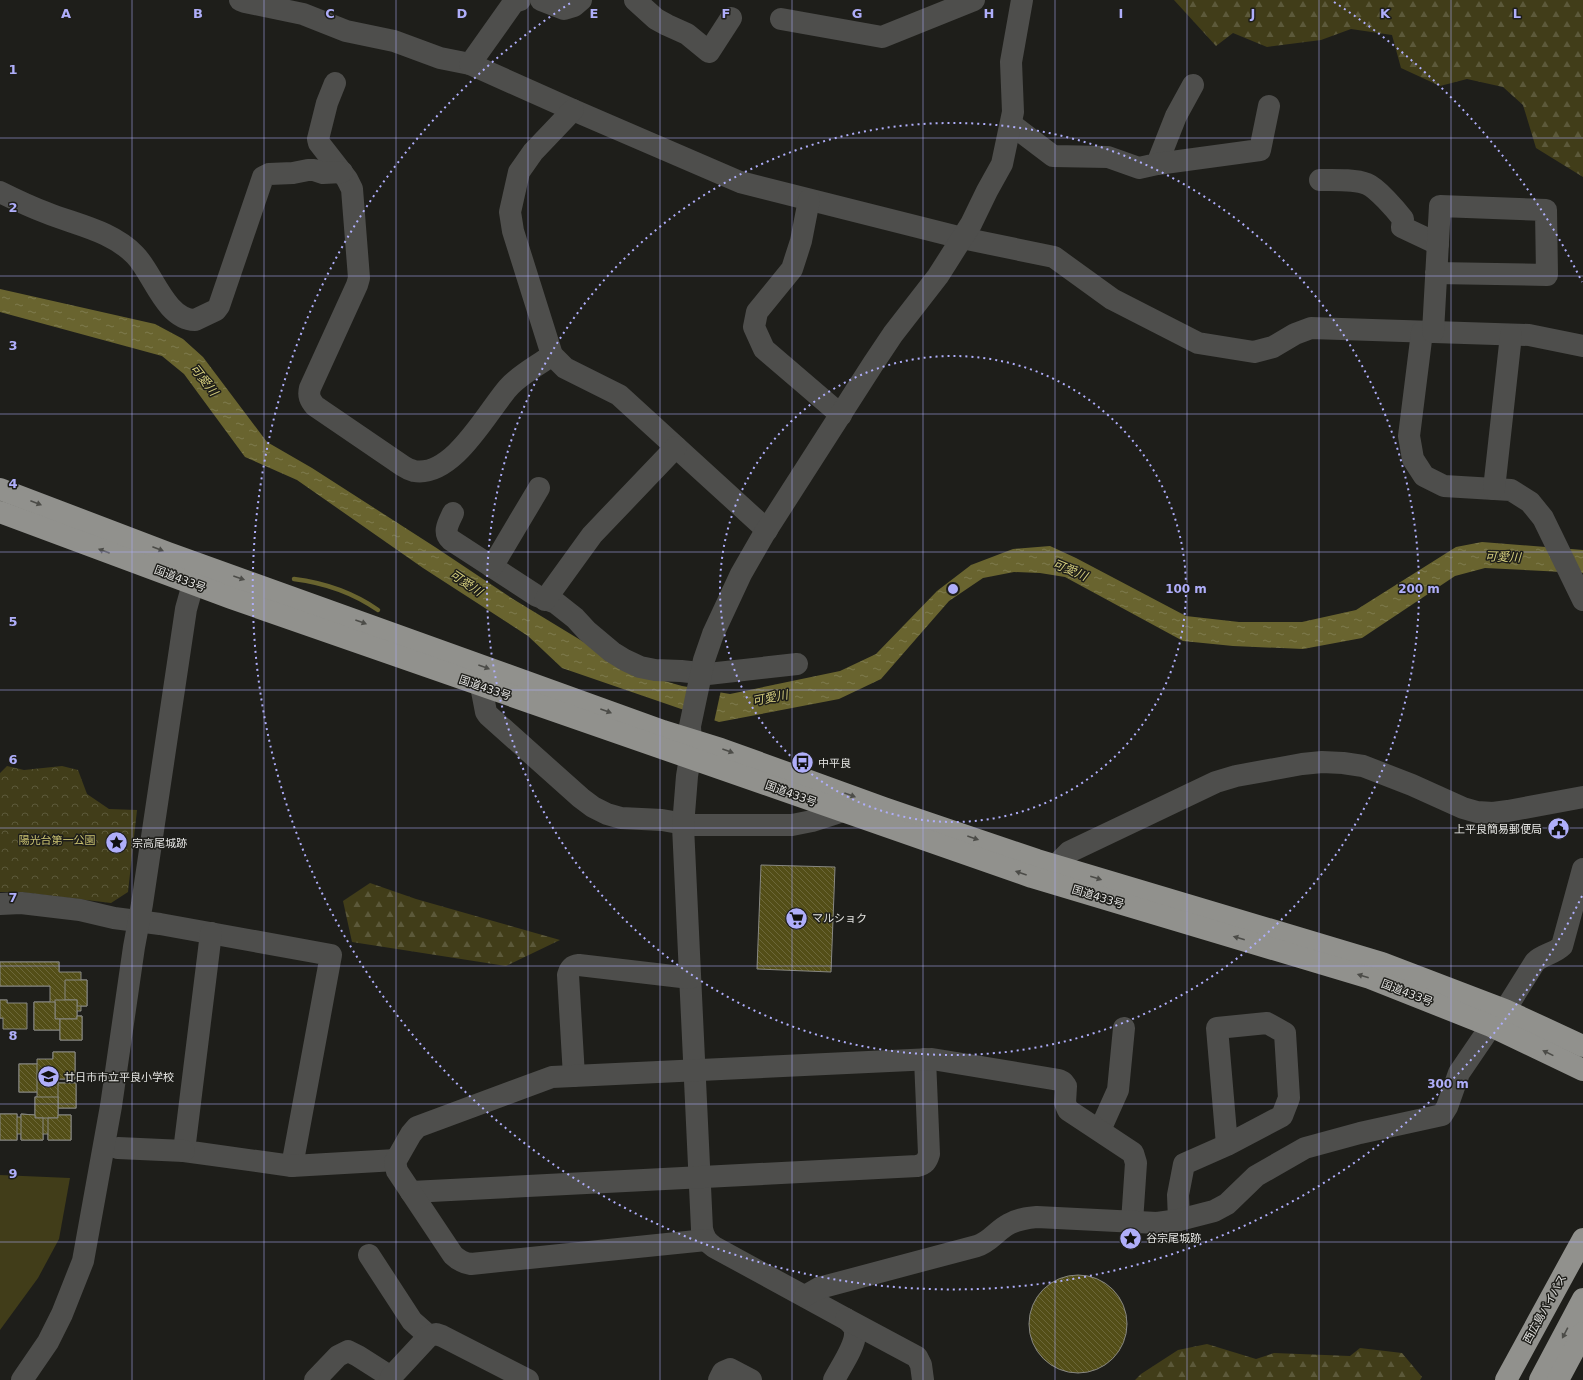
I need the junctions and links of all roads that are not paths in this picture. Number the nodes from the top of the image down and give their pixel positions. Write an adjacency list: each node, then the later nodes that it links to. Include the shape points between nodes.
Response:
1 (240, 0): 10 (street, via 303,14 346,31 394,40 440,58)
2 (520, 0): 10 (street, via 514,2)
3 (541, 0): 4 (street, via 564,9 574,6)
4 (581, 0)
5 (635, 0): 8 (street, via 656,18 687,34 709,52)
6 (974, 0): 9 (street, via 882,37)
7 (1022, 0): 15 (street, via 1011,62)
8 (731, 18)
9 (781, 19)
10 (470, 64): 14 (street)
11 (335, 83): 17 (street, via 318,139)
12 (1193, 85): 16 (street, via 1176,116)
13 (1269, 106): 16 (street, via 1260,150)
14 (573, 110): 20 (street, via 740,182); 27 (street, via 533,152 519,172 510,212 513,231)
15 (1011, 124): 16 (street, via 1053,156 1108,157 1139,168); 21 (street, via 1002,164)
16 (1156, 164)
17 (342, 172): 19 (street, via 308,170 269,174 263,177 219,306 196,320 180,314 169,306 136,256 116,239); 27 (street, via 353,194 359,278 310,388 310,401 315,406 403,466 414,471 425,471 457,454 508,387)
18 (1320, 180): 22 (street, via 1367,184 1399,214 1403,219 1402,227)
19 (0, 192)
20 (809, 200): 21 (street); 28 (street, via 792,270 757,312 754,327 764,349)
21 (962, 238): 24 (street, via 1054,257 1112,299 1198,343 1254,352 1273,347 1311,328); 28 (street, via 938,276 893,334)
22 (1438, 244): 23 (street); 23 (street, via 1440,206 1546,210 1547,275)
23 (1436, 273): 24 (street)
24 (1428, 332): 25 (street); 32 (street, via 1409,436 1413,459 1424,476 1444,486)
25 (1511, 335): 26 (street, via 1529,335); 32 (street)
26 (1583, 346)
27 (552, 355): 29 (street, via 565,368 620,395)
28 (841, 415): 35 (street)
29 (676, 447): 35 (street); 39 (street, via 592,535)
30 (0, 488): 37 (highway, 国道433号, one-way to 37)
31 (539, 488): 36 (street)
32 (1494, 489): 38 (street, via 1511,490 1530,502 1543,518)
33 (0, 512): 37 (highway, 国道433号, one-way to 33)
34 (453, 513): 36 (street, via 447,528 447,537)
35 (767, 530): 41 (street, via 741,574 714,634)
36 (492, 567): 39 (street)
37 (198, 575): 42 (highway, 国道433号); 43 (highway, 国道433号, one-way to 43, via 663,731); 51 (street, via 186,609)
38 (1578, 591)
39 (546, 600): 41 (street, via 558,605 625,660 640,667 681,671)
40 (797, 664): 41 (street)
41 (705, 678): 43 (street)
42 (481, 686): 43 (highway, 国道433号); 46 (street, via 487,713 593,807 621,818)
43 (694, 736): 45 (highway, 国道433号); 46 (street); 48 (highway, 国道433号, one-way to 48, via 721,749 884,808)
44 (1583, 797): 48 (street, via 1508,811 1477,812 1455,806 1412,785 1363,766 1322,762 1302,764 1216,782 1077,847 1069,852)
45 (840, 812): 46 (street, via 792,825); 48 (highway, 国道433号, one-way to 45)
46 (683, 824): 53 (street)
47 (1583, 868): 50 (street)
48 (1051, 873): 54 (highway, 国道433号, one-way to 54, via 1382,963); 55 (highway, 国道433号, one-way to 48, via 1370,978)
49 (0, 904): 51 (street, via 21,903 80,910)
50 (1578, 905): 54 (street, via 1562,946 1540,957)
51 (139, 921): 52 (street); 82 (street, via 84,1261 48,1342)
52 (210, 933): 65 (street); 67 (street, via 331,955)
53 (690, 978): 59 (street); 61 (street, via 573,966 568,975)
54 (1505, 1010): 57 (highway, 国道433号)
55 (1491, 1026): 60 (highway, 国道433号, one-way to 55); 70 (street, via 1459,1073 1448,1107 1442,1115 1305,1148 1256,1176 1219,1210)
56 (1124, 1028): 62 (street, via 1118,1090)
57 (1583, 1046)
58 (925, 1059): 59 (street); 62 (street, via 1059,1080 1066,1086 1066,1108); 68 (street, via 931,1166)
59 (695, 1070): 61 (street); 68 (street)
60 (1583, 1070)
61 (574, 1076): 66 (street, via 548,1078 421,1125 411,1134)
62 (1100, 1130): 71 (street, via 1129,1149 1135,1158)
63 (1227, 1145): 63 (street, via 1282,1116 1289,1098 1285,1033 1267,1023 1217,1028); 70 (street, via 1184,1164 1178,1195)
64 (118, 1148): 65 (street)
65 (184, 1152): 67 (street)
66 (396, 1160): 67 (street); 69 (street, via 397,1171)
67 (292, 1166)
68 (700, 1177): 69 (street); 73 (street, via 702,1229)
69 (411, 1192): 73 (street, via 453,1255 465,1263)
70 (1179, 1220): 71 (street, via 1157,1223)
71 (1132, 1222): 76 (street, via 1037,1217 1022,1219 1008,1224 989,1241 977,1246 819,1288)
72 (1583, 1239): 89 (highway, 西広島バイパス)
73 (706, 1240): 76 (street, via 714,1247)
74 (1583, 1254): 90 (highway, 西広島バイパス)
75 (369, 1255): 80 (street, via 412,1321)
76 (805, 1296): 78 (street)
77 (1583, 1299): 91 (highway, one-way to 91)
78 (846, 1319): 87 (street, via 853,1325 856,1333 854,1342); 88 (street, via 917,1357)
79 (1583, 1333): 92 (highway)
80 (429, 1336): 81 (street); 84 (street, via 442,1336)
81 (390, 1378): 83 (street, via 348,1352 338,1356)
82 (22, 1380)
83 (315, 1380)
84 (528, 1380)
85 (719, 1380): 86 (street, via 723,1372 730,1369)
86 (752, 1380)
87 (834, 1380)
88 (923, 1380)
89 (1506, 1380)
90 (1515, 1380)
91 (1540, 1380)
92 (1558, 1380)

